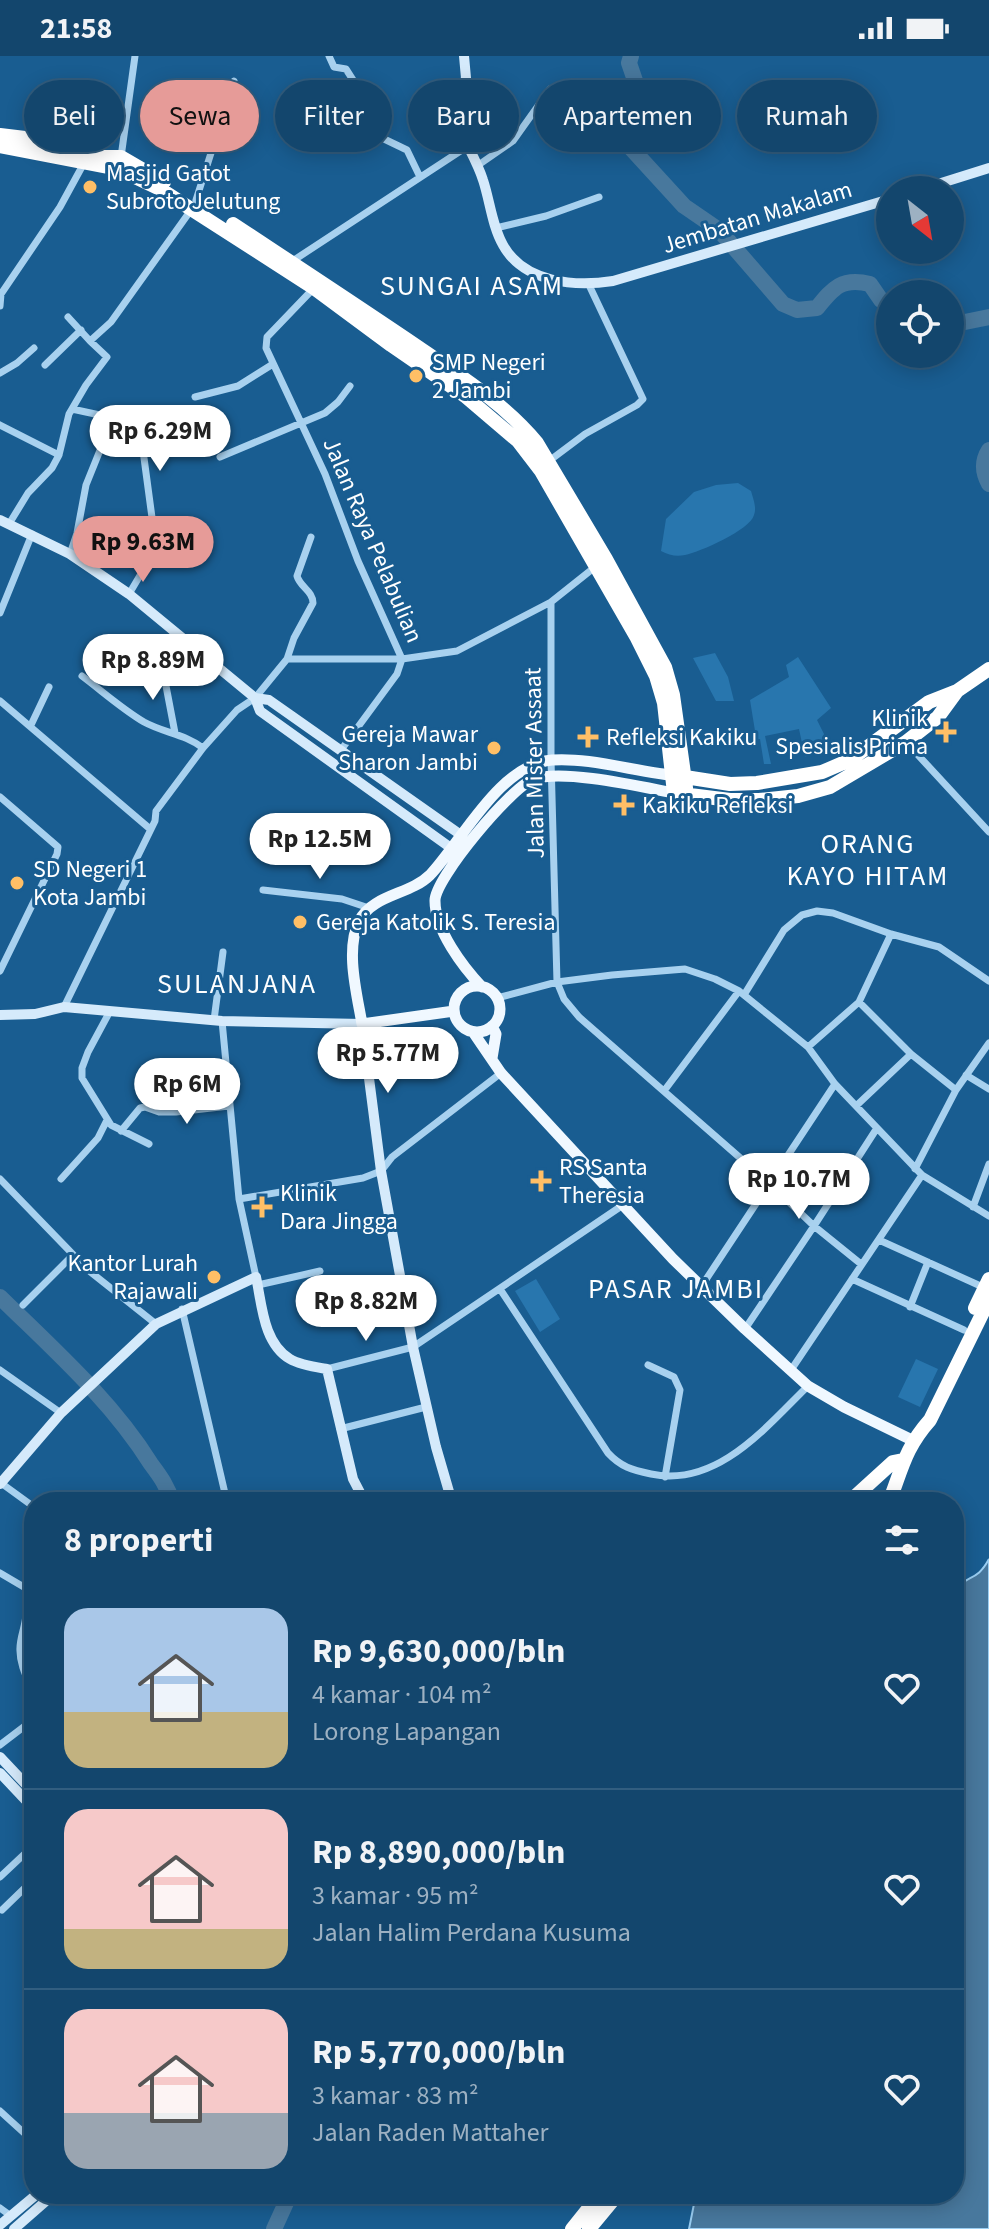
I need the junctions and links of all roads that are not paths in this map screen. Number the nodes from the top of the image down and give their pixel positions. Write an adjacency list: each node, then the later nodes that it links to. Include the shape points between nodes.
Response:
1 (135, 56): 12 (street)
2 (329, 56): 16 (street, via 335,69 346,69 360,91 362,123 407,150)
3 (464, 56): 4 (main road)
4 (465, 80)
5 (535, 110): 13 (street, via 513,141)
6 (0, 135): 12 (highway)
7 (0, 146): 11 (highway)
8 (211, 152): 19 (street)
9 (459, 152): 16 (street)
10 (471, 152): 13 (main road)
11 (84, 163): 12 (highway); 24 (street, via 1,294)
12 (120, 163): 19 (highway)
13 (477, 166): 20 (main road)
14 (989, 168): 15 (main road)
15 (964, 176)
16 (420, 177): 21 (street)
17 (599, 197): 20 (street)
18 (876, 203): 22 (main road, Jembatan Makalam)
19 (194, 204): 21 (highway); 23 (highway); 27 (street, via 111,322)
20 (496, 228): 22 (main road, via 512,257 530,272)
21 (291, 262): 40 (highway, via 471,383 527,430)
22 (589, 285): 40 (street, via 643,399)
23 (314, 288): 29 (street, via 267,337); 47 (highway, via 465,396 518,441)
24 (0, 306)
25 (68, 317): 26 (street)
26 (81, 330): 27 (street); 30 (street)
27 (90, 341): 34 (street, via 107,357)
28 (34, 348): 31 (street)
29 (273, 364): 33 (street, via 238,386); 36 (street, Jalan Raya Pelabulian)
30 (45, 365)
31 (0, 373)
32 (350, 386): 36 (street, via 332,408)
33 (195, 397)
34 (72, 409): 35 (street); 38 (street)
35 (113, 418): 43 (street, via 86,485); 45 (street, via 140,428 153,525)
36 (302, 423): 39 (street); 52 (street, Jalan Raya Pelabulian)
37 (0, 425): 38 (street)
38 (59, 455): 41 (street)
39 (220, 457)
40 (549, 461): 67 (highway, via 665,667 673,695)
41 (4, 522): 42 (main road)
42 (32, 533): 46 (main road); 50 (street)
43 (77, 533): 45 (street); 46 (street)
44 (311, 537): 51 (street, via 297,576 313,603)
45 (150, 546): 48 (street, via 148,562)
46 (70, 554): 48 (main road)
47 (596, 565): 49 (street); 67 (highway, via 656,676)
48 (129, 594): 58 (main road)
49 (551, 602): 52 (street, via 468,647); 65 (street, Jalan Mister Assaat)
50 (0, 613)
51 (287, 659): 52 (street); 58 (street)
52 (402, 659): 64 (street, Jalan Raya Pelabulian, via 397,674)
53 (162, 665): 61 (street)
54 (989, 669): 57 (highway)
55 (82, 676): 61 (street, via 136,717)
56 (49, 687): 60 (street)
57 (957, 691): 62 (highway, via 938,717); 67 (highway, via 929,702 850,760 822,772 730,784)
58 (255, 698): 63 (street); 64 (main road, via 269,700); 69 (main road, via 260,711)
59 (0, 701): 60 (street)
60 (31, 725): 74 (street)
61 (175, 733): 63 (street)
62 (906, 742): 70 (highway, via 830,787 798,796 745,800); 73 (street)
63 (203, 748): 74 (street)
64 (341, 750): 66 (main road)
65 (551, 760): 67 (main road); 68 (street, Jalan Mister Assaat); 76 (main road, via 511,779)
66 (364, 768): 69 (main road); 76 (main road)
67 (680, 776): 70 (highway)
68 (554, 777): 70 (main road); 79 (main road, via 535,778 518,788); 86 (street, Jalan Mister Assaat)
69 (356, 780): 77 (main road)
70 (681, 794)
71 (0, 797): 84 (street, via 58,847)
72 (989, 815): 73 (street)
73 (979, 822): 75 (street)
74 (149, 828): 91 (street)
75 (989, 832)
76 (461, 835): 77 (main road)
77 (451, 848): 78 (main road)
78 (426, 879): 79 (main road); 81 (main road)
79 (437, 888): 87 (main road, via 434,902 440,921 457,956)
80 (263, 890): 81 (street, via 342,899)
81 (369, 908): 96 (main road, via 360,919 354,944)
82 (891, 934): 85 (street, via 939,947); 88 (street, via 833,913 802,915 784,930); 90 (street)
83 (223, 952): 95 (street)
84 (0, 971)
85 (989, 981)
86 (557, 982): 88 (street, via 685,969); 89 (street); 108 (street, via 579,1017)
87 (482, 987): 89 (main road); 92 (main road, via 461,992)
88 (741, 993): 100 (street); 108 (street)
89 (497, 998): 97 (main road, via 500,1008)
90 (859, 1002): 100 (street); 101 (street)
91 (64, 1007): 93 (main road); 94 (main road)
92 (454, 1011): 96 (main road); 98 (main road, via 463,1028)
93 (109, 1013): 95 (main road); 111 (street, via 82,1068 84,1084)
94 (0, 1015)
95 (218, 1021): 96 (main road); 109 (street)
96 (362, 1024): 116 (main road)
97 (492, 1026): 98 (main road); 102 (main road)
98 (473, 1032): 102 (main road)
99 (989, 1043): 104 (street)
100 (808, 1047): 105 (street)
101 (911, 1054): 107 (street); 110 (street)
102 (492, 1058): 103 (main road)
103 (501, 1073): 116 (street); 122 (main road)
104 (966, 1075): 106 (street); 107 (street)
105 (835, 1084): 110 (street); 120 (street)
106 (989, 1089)
107 (956, 1090): 117 (street)
108 (664, 1091): 120 (street)
109 (229, 1106): 113 (street, via 176,1112 140,1108); 121 (street)
110 (856, 1106): 112 (street)
111 (107, 1120): 113 (street); 119 (street)
112 (877, 1128): 117 (street); 125 (street)
113 (121, 1131): 114 (street)
114 (149, 1144)
115 (989, 1164): 123 (street)
116 (381, 1171): 121 (street); 142 (main road)
117 (919, 1172): 123 (street); 126 (street)
118 (0, 1179): 127 (street)
119 (61, 1179)
120 (770, 1184): 125 (street); 133 (street)
121 (239, 1199): 132 (street)
122 (623, 1205): 133 (main road); 134 (street)
123 (973, 1207): 124 (street)
124 (989, 1216)
125 (814, 1226): 129 (street); 140 (street)
126 (879, 1240): 128 (street); 129 (street)
127 (72, 1256): 136 (street); 139 (street)
128 (928, 1262): 135 (street); 137 (street)
129 (861, 1264): 131 (street)
130 (320, 1271): 132 (street)
131 (852, 1279): 137 (street); 146 (street)
132 (257, 1281): 138 (main road); 144 (main road, via 263,1314 280,1351 291,1360)
133 (701, 1287): 140 (main road)
134 (500, 1289): 142 (street); 153 (street, via 608,1453 626,1469)
135 (988, 1289): 141 (highway); 151 (highway, via 930,1420)
136 (23, 1305)
137 (910, 1307): 141 (street)
138 (182, 1309): 139 (main road); 155 (street)
139 (156, 1324): 149 (main road)
140 (745, 1329): 146 (main road)
141 (964, 1330): 151 (highway)
142 (413, 1347): 144 (street); 148 (main road)
143 (648, 1365): 153 (street, via 674,1377 680,1390)
144 (327, 1369): 150 (main road)
145 (0, 1370): 149 (street)
146 (791, 1370): 147 (main road)
147 (808, 1386): 151 (main road); 153 (street, via 730,1457 694,1474)
148 (426, 1407): 150 (street); 157 (main road)
149 (61, 1413): 154 (main road)
150 (340, 1429): 156 (main road)
151 (916, 1437): 152 (highway)
152 (903, 1460): 158 (highway, via 893,1462); 159 (highway)
153 (665, 1477)
154 (0, 1483): 160 (street)
155 (225, 1492)
156 (360, 1492)
157 (449, 1492)
158 (860, 1492)
159 (892, 1492)
160 (24, 1500)
161 (0, 1573): 162 (street)
162 (24, 1587)
163 (24, 1630): 164 (street, via 19,1648)
164 (24, 1670)
165 (24, 1727): 166 (street)
166 (0, 1745)
167 (0, 1757): 169 (main road)
168 (0, 1773): 170 (main road)
169 (24, 1780)
170 (24, 1798)
171 (24, 1854): 172 (street)
172 (0, 1877)
173 (24, 1889): 174 (street)
174 (2, 1910)
175 (0, 2111): 176 (street)
176 (24, 2133)
177 (25, 2204): 182 (main road)
178 (43, 2204): 184 (main road)
179 (592, 2204): 185 (highway)
180 (610, 2204): 186 (highway)
181 (0, 2208): 182 (street)
182 (11, 2216): 183 (main road)
183 (0, 2225)
184 (14, 2229)
185 (572, 2229)
186 (589, 2229)

